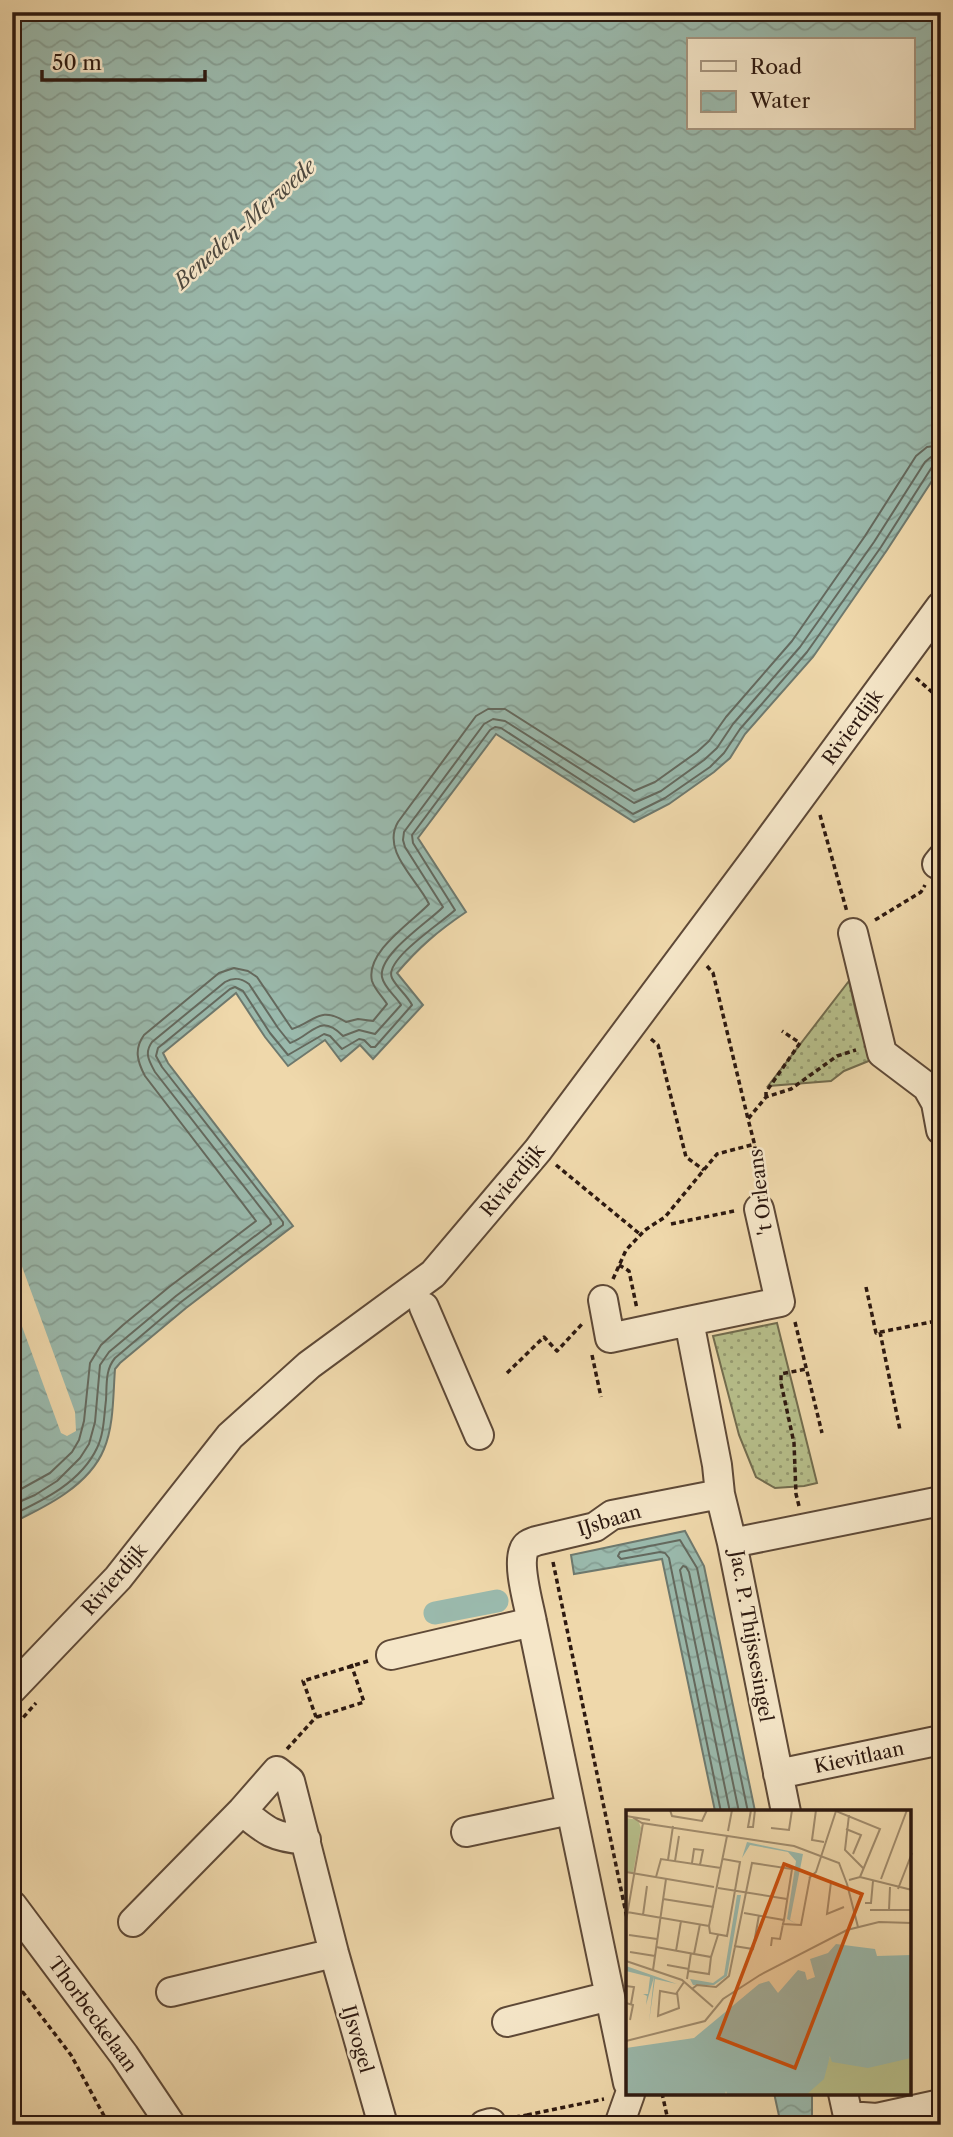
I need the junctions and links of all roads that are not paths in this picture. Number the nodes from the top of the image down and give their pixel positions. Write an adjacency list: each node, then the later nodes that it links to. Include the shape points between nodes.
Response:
1 (941, 606): 14 (street, Rivierdijk, via 538,1150 433,1274 309,1365 230,1436 118,1578)
2 (853, 933): 3 (street, via 882,1053 927,1087)
3 (939, 1112)
4 (761, 1206): 7 (street, 't Orleans, via 780,1302)
5 (607, 1293): 7 (street, via 610,1338)
6 (425, 1307): 8 (street)
7 (689, 1321): 9 (street)
8 (479, 1435)
9 (720, 1494): 11 (street); 12 (street, IJsbaan, via 612,1515 595,1527 528,1544 521,1564)
10 (941, 1501): 11 (street, Jac. P. Thijssesingel)
11 (732, 1543): 16 (street, Jac. P. Thijssesingel)
12 (532, 1622): 13 (street); 17 (street, IJsbaan)
13 (391, 1656)
14 (12, 1689)
15 (941, 1740): 16 (street, Kievitlaan)
16 (778, 1774): 18 (street, Jac. P. Thijssesingel)
17 (570, 1810): 20 (street); 26 (street, IJsbaan)
18 (786, 1810)
19 (242, 1811): 21 (street, via 267,1832); 21 (street, IJsvogel, via 277,1771 290,1781); 23 (street)
20 (466, 1832)
21 (306, 1840): 24 (street, IJsvogel)
22 (12, 1905): 33 (street, Thorbeckelaan)
23 (133, 1922)
24 (334, 1953): 25 (street); 34 (street, IJsvogel)
25 (171, 1992)
26 (610, 1996): 27 (street); 28 (street, IJsbaan)
27 (507, 2022)
28 (626, 2073)
29 (630, 2095): 35 (street)
30 (630, 2095): 36 (street)
31 (941, 2104): 32 (street, via 877,2118)
32 (845, 2105)
33 (171, 2125)
34 (383, 2125)
35 (619, 2125)
36 (634, 2125)

